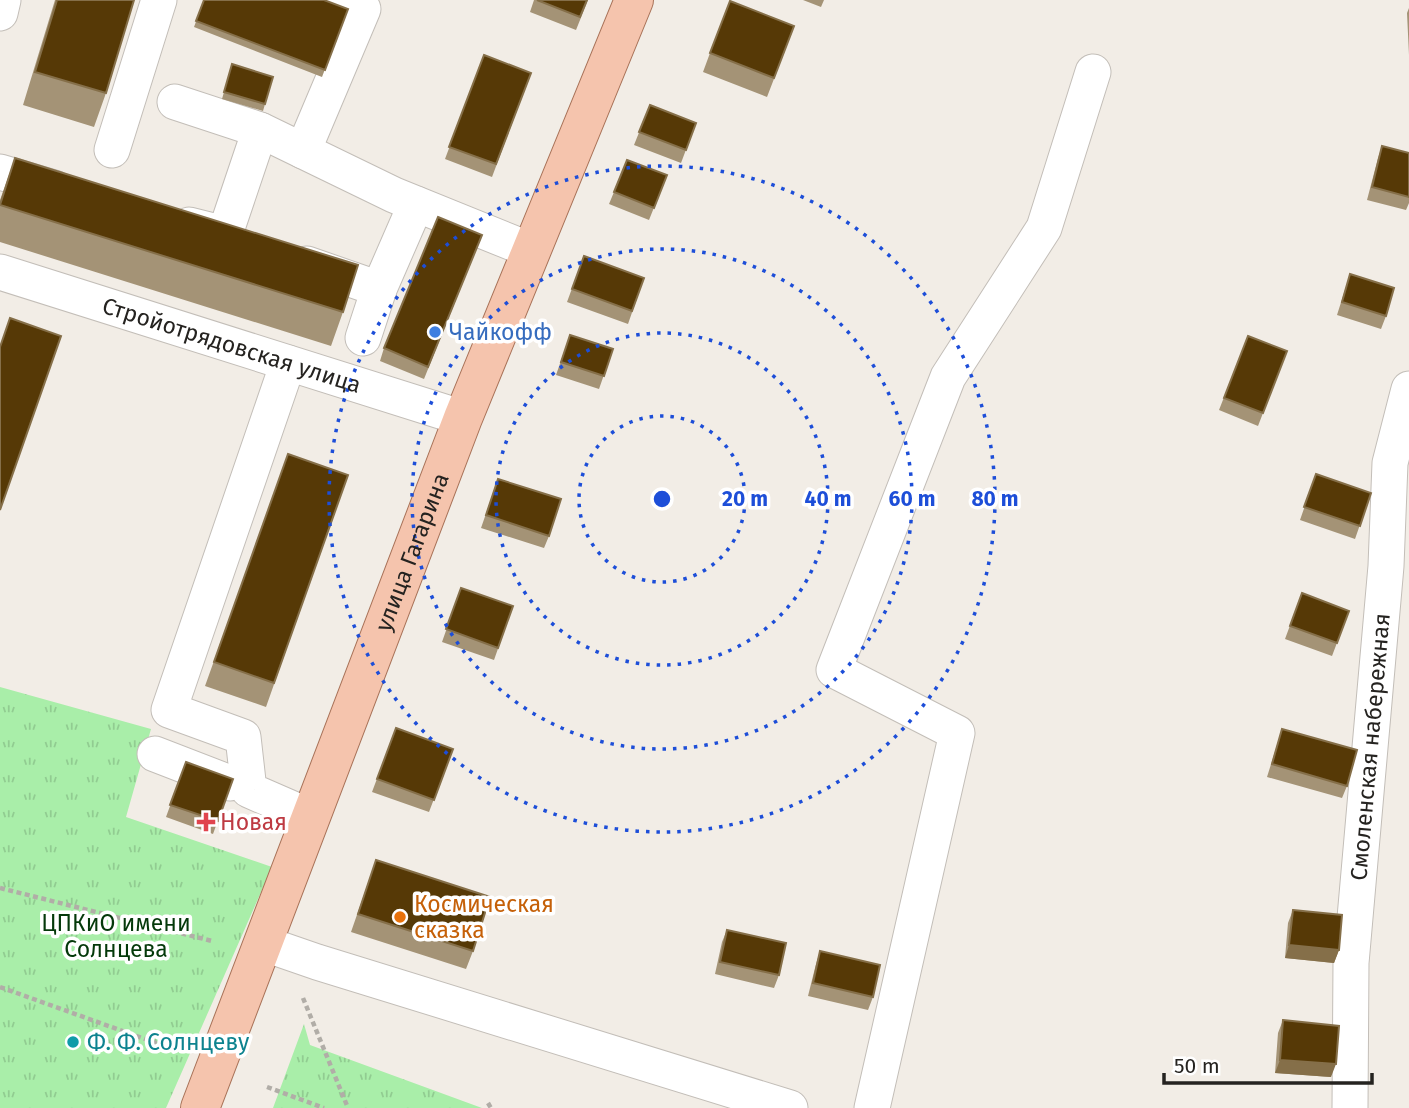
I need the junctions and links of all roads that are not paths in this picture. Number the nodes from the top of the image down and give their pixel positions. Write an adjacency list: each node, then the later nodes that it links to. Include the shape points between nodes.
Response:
1 (4, 0): 5 (street)
2 (159, 0): 9 (street)
3 (339, 0): 10 (street, via 363,9)
4 (634, 0): 16 (main road, улица Гагарина)
5 (0, 13)
6 (1093, 72): 29 (street, via 1044,228 948,377 834,670 957,733)
7 (175, 102): 8 (street)
8 (260, 130): 10 (street); 15 (street)
9 (112, 150)
10 (303, 150): 13 (street)
11 (0, 172): 12 (street)
12 (73, 194)
13 (416, 204): 16 (street); 18 (street)
14 (164, 218): 15 (street)
15 (251, 243): 18 (street)
16 (530, 250): 22 (main road, улица Гагарина)
17 (0, 272): 20 (street, Стройотрядовская улица)
18 (379, 289): 19 (street)
19 (363, 338)
20 (288, 363): 22 (street, Стройотрядовская улица); 24 (street, via 169,710 243,737)
21 (1409, 389): 30 (street, Смоленская набережная, via 1390,463 1386,566 1351,963)
22 (463, 418): 25 (main road, улица Гагарина)
23 (155, 754): 24 (street)
24 (249, 790): 25 (street)
25 (311, 817): 26 (main road, улица Гагарина)
26 (262, 943): 27 (main road, улица Гагарина); 28 (street)
27 (200, 1108)
28 (790, 1108)
29 (872, 1108)
30 (1350, 1108)

